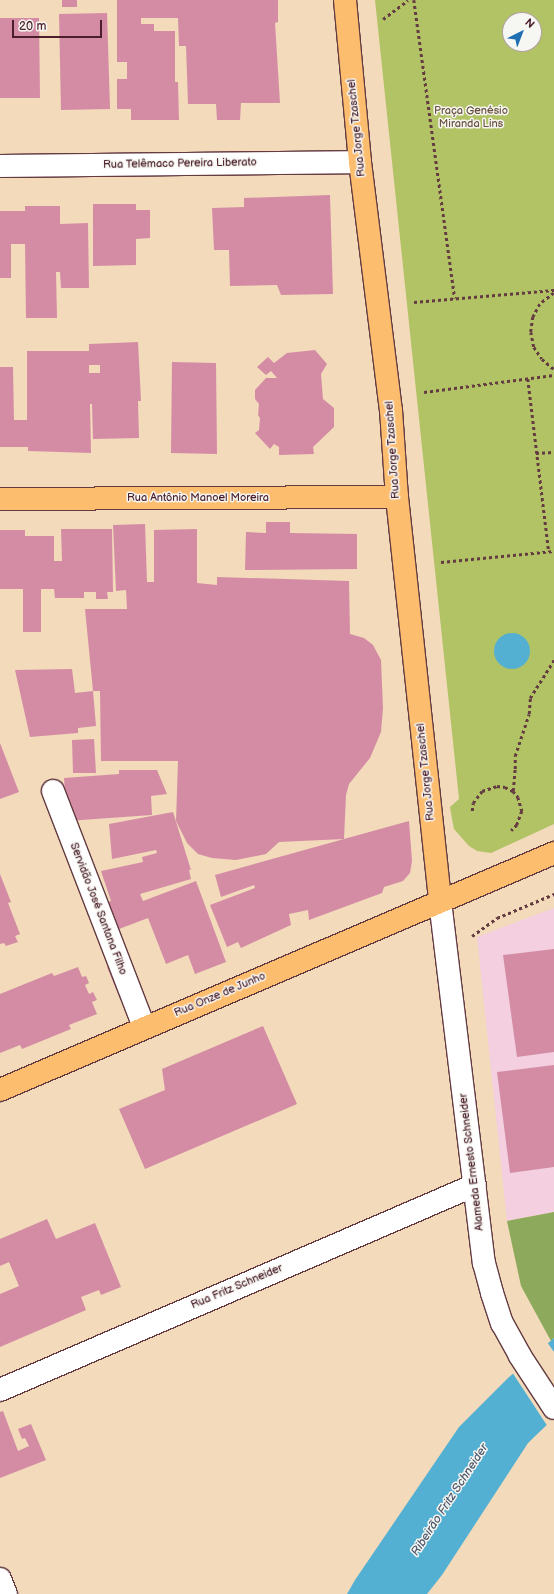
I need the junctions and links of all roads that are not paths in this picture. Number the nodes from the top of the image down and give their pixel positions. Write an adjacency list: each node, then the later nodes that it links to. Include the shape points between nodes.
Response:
1 (345, 0): 2 (main road, Rua Jorge Tzaschel)
2 (360, 162): 3 (street, Rua Telêmaco Pereira Liberato); 4 (main road, Rua Jorge Tzaschel, via 391,410)
3 (0, 166)
4 (396, 497): 5 (main road, Rua Antônio Manoel Moreira); 8 (main road, Rua Jorge Tzaschel)
5 (0, 499)
6 (52, 791): 9 (street, Servidão José Santana Filho)
7 (554, 853): 8 (main road, Rua Onze de Junho)
8 (440, 900): 9 (main road, Rua Onze de Junho); 11 (street, Alameda Ernesto Schneider)
9 (144, 1027): 10 (main road, Rua Onze de Junho)
10 (0, 1090)
11 (475, 1185): 12 (street, Rua Fritz Schneider); 13 (street, Alameda Ernesto Schneider, via 484,1263 502,1323)
12 (0, 1390)
13 (554, 1408)
14 (0, 1579): 15 (street)
15 (6, 1594)

